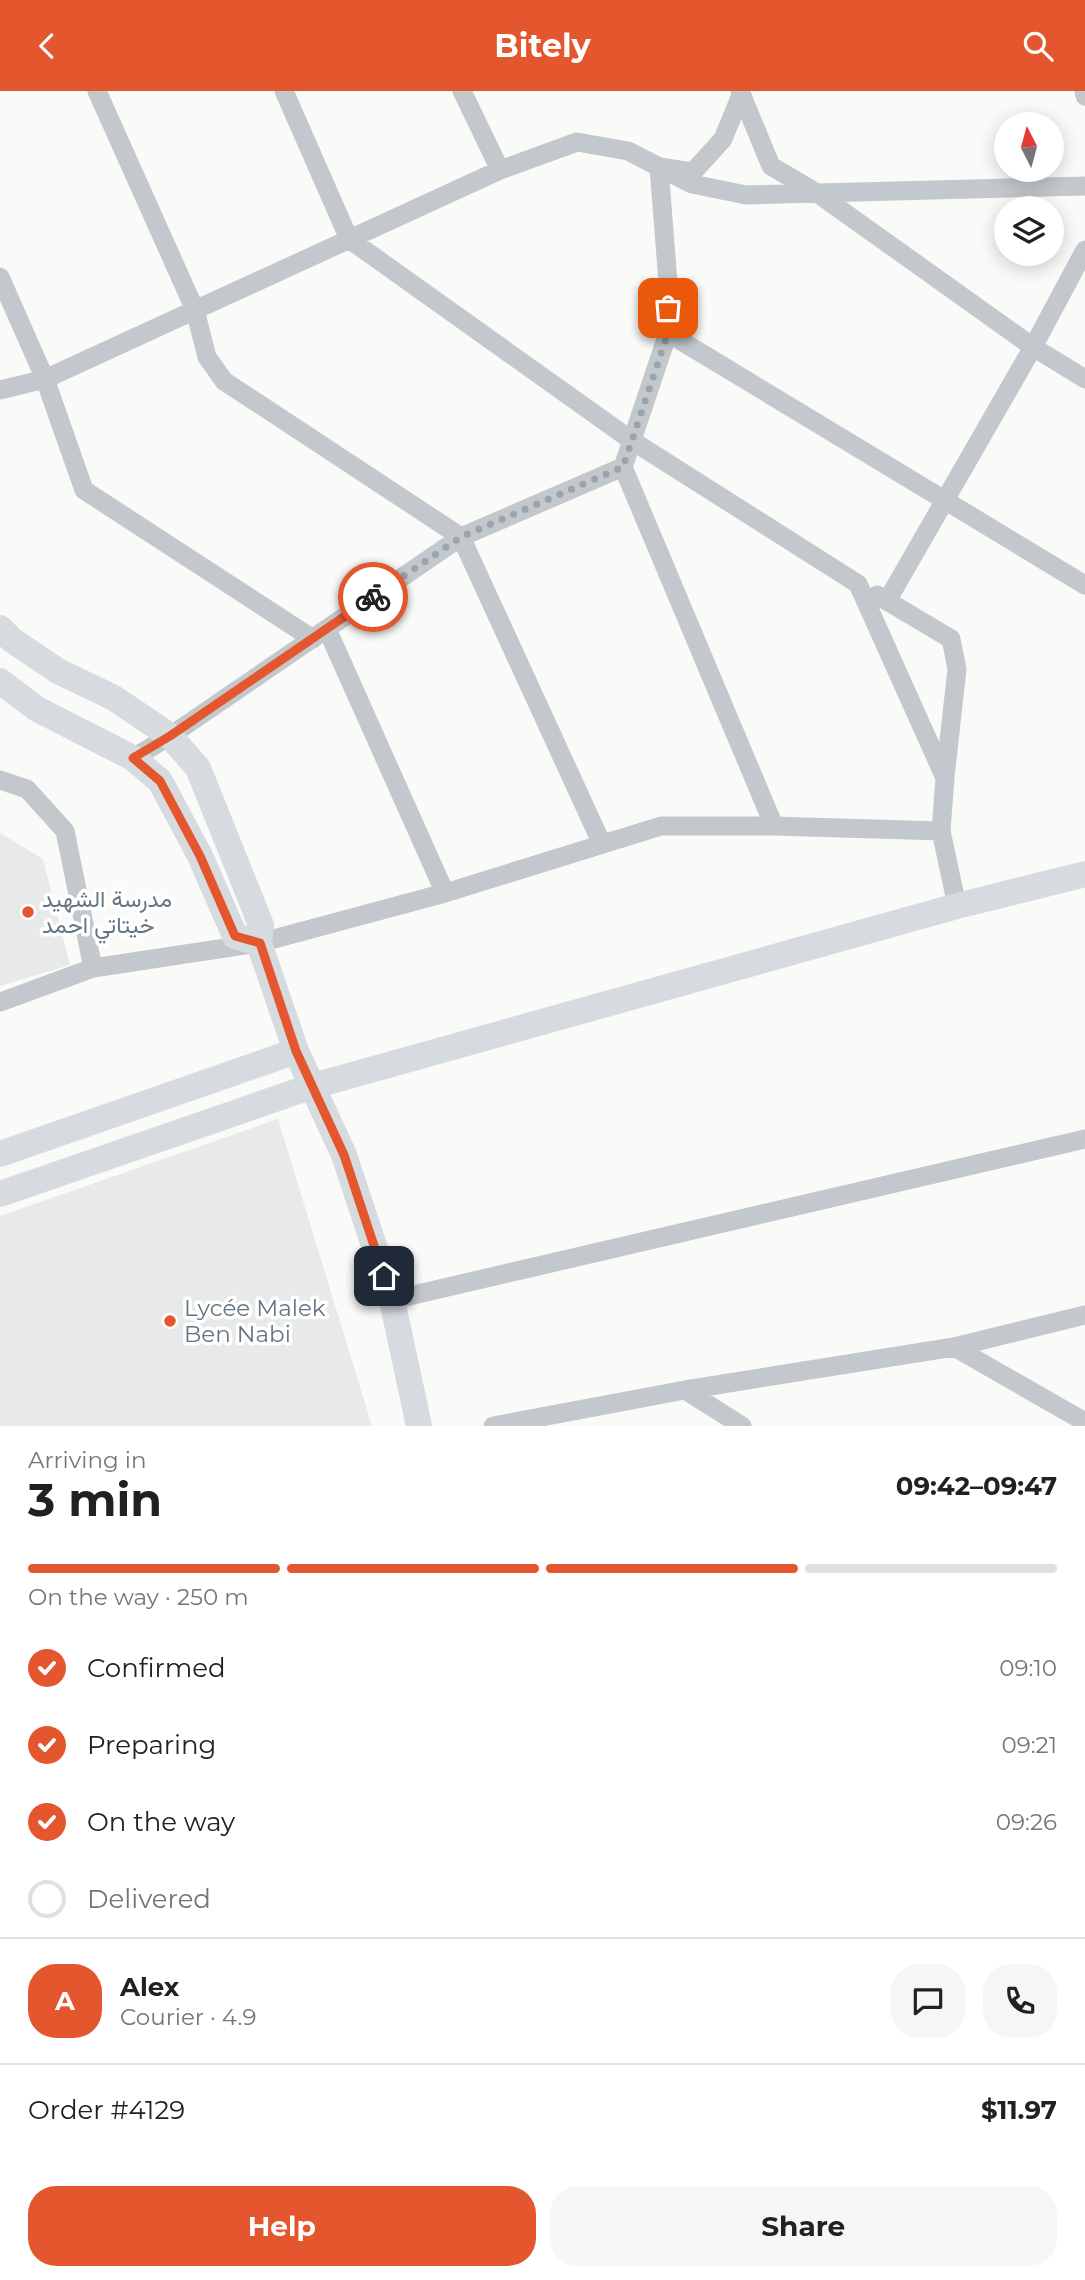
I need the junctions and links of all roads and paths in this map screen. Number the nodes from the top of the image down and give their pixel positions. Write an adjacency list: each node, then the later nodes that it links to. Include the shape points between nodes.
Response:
1 (97, 91): 14 (street)
2 (284, 91): 11 (street)
3 (462, 91): 8 (street)
4 (1084, 91): 6 (street)
5 (740, 93): 7 (street, via 723,139 693,172); 10 (street, via 771,166)
6 (1085, 96)
7 (659, 167): 8 (street, via 628,151 577,142); 10 (street, via 692,184 746,195); 15 (street)
8 (499, 170): 11 (street)
9 (1085, 186): 10 (street)
10 (817, 193): 16 (street)
11 (349, 239): 14 (street); 20 (street)
12 (1085, 250): 16 (street)
13 (0, 277): 17 (street)
14 (195, 310): 17 (street); 23 (street, via 206,357 224,381)
15 (668, 333): 20 (street); 22 (street)
16 (1033, 347): 18 (street); 22 (street)
17 (45, 379): 19 (street); 28 (street, via 84,490)
18 (1085, 379)
19 (0, 390)
20 (631, 440): 21 (street); 24 (street)
21 (623, 467): 23 (street); 34 (street)
22 (944, 501): 25 (street); 26 (street)
23 (461, 537): 28 (street); 36 (street)
24 (859, 584): 26 (street); 32 (street)
25 (1085, 585)
26 (887, 601): 32 (street, via 951,639 957,669)
27 (0, 628): 30 (main road, via 58,671 114,698)
28 (320, 633): 30 (street); 38 (street)
29 (0, 681): 31 (main road, via 37,709)
30 (170, 736): 31 (street); 40 (main road, via 198,768 261,925)
31 (133, 758): 40 (main road, via 160,781 235,936)
32 (944, 778): 35 (street)
33 (0, 780): 41 (street, via 27,789 65,831)
34 (774, 826): 35 (street); 36 (street, via 661,826)
35 (941, 831): 39 (street)
36 (602, 844): 38 (street)
37 (1085, 874): 39 (main road)
38 (445, 893): 40 (street)
39 (957, 906): 44 (main road)
40 (260, 943): 41 (street); 43 (main road)
41 (93, 968): 42 (street)
42 (0, 1002)
43 (296, 1051): 44 (main road); 46 (main road)
44 (313, 1086): 47 (main road); 48 (main road, via 344,1155)
45 (1085, 1139): 48 (street)
46 (0, 1154)
47 (0, 1194)
48 (392, 1300): 53 (main road)
49 (1085, 1315): 50 (street)
50 (954, 1347): 51 (street); 52 (street)
51 (685, 1390): 54 (street); 55 (street)
52 (1085, 1422)
53 (419, 1426)
54 (493, 1426)
55 (742, 1426)

